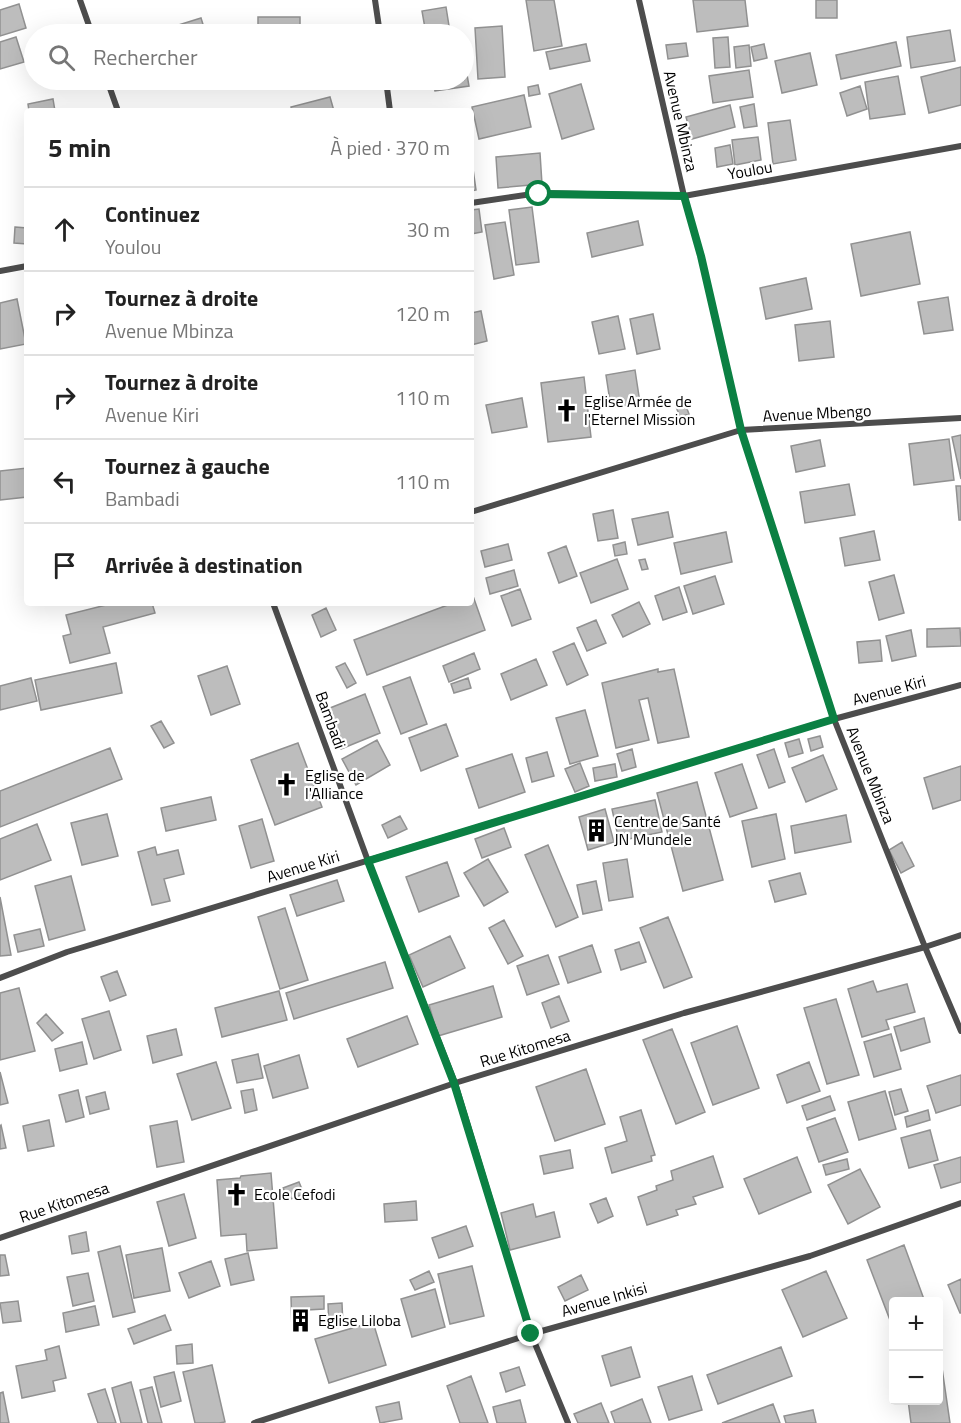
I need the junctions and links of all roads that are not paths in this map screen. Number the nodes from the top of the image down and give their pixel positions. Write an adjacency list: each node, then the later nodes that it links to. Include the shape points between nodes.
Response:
1 (80, 0): 4 (street)
2 (375, 0): 5 (street)
3 (639, 0): 11 (street, Avenue Mbinza)
4 (88, 24)
5 (379, 24)
6 (111, 90): 8 (street)
7 (387, 90): 9 (street)
8 (117, 108)
9 (390, 108)
10 (961, 146): 11 (street, Youlou)
11 (684, 196): 12 (street, Youlou, via 539,194); 16 (street, Avenue Mbinza)
12 (474, 203)
13 (24, 267): 14 (street)
14 (0, 271)
15 (961, 418): 16 (street, Avenue Mbengo)
16 (741, 430): 17 (street, Avenue Mbengo); 20 (street, Avenue Mbinza)
17 (474, 511)
18 (274, 606): 21 (street, Bambadi)
19 (961, 685): 20 (street, Avenue Kiri)
20 (834, 719): 21 (street, Avenue Kiri); 23 (street, Avenue Mbinza)
21 (368, 861): 24 (street, Avenue Kiri, via 67,952); 26 (street, Bambadi)
22 (961, 935): 23 (street, Rue Kitomesa)
23 (925, 947): 25 (street, Avenue Mbinza); 26 (street, Rue Kitomesa, via 684,1012)
24 (0, 978)
25 (961, 1031)
26 (454, 1083): 28 (street, Rue Kitomesa); 29 (street, Bambadi)
27 (961, 1203): 29 (street, Avenue Inkisi, via 810,1256)
28 (0, 1238)
29 (531, 1334): 30 (street, Avenue Inkisi); 31 (street, Bambadi)
30 (254, 1423)
31 (568, 1423)

